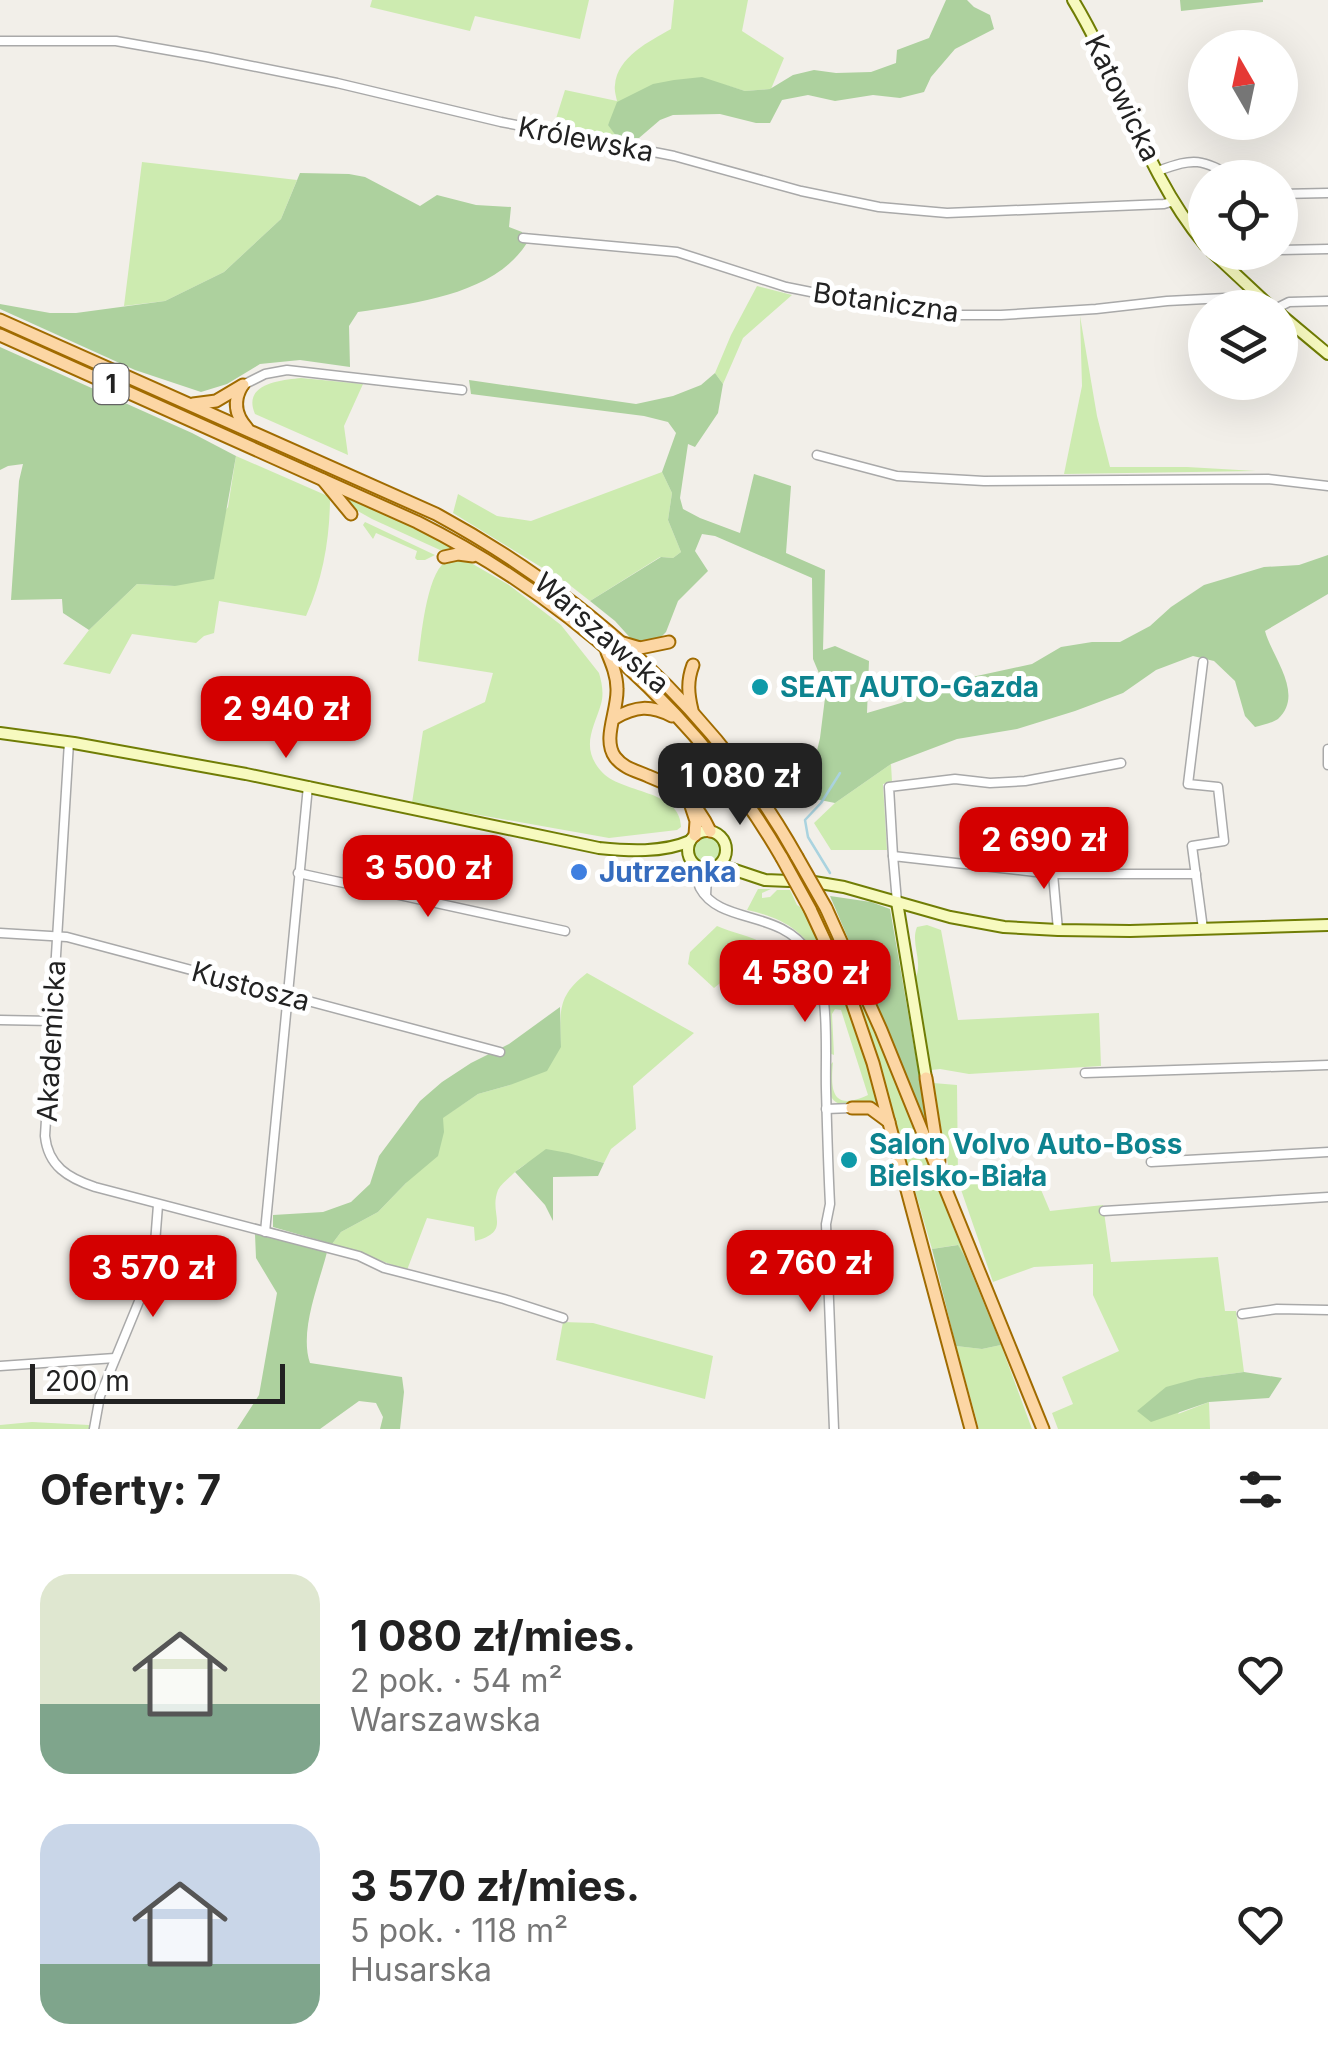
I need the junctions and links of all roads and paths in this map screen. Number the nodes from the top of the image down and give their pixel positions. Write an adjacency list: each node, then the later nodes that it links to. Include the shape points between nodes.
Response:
1 (1073, 0): 4 (street, Katowicka)
2 (0, 41): 7 (street, Królewska, via 116,41 207,56 878,207 947,213)
3 (1188, 161): 4 (street)
4 (1158, 171): 7 (street, Katowicka)
5 (1328, 193): 6 (street)
6 (1298, 194)
7 (1174, 200): 8 (street, Katowicka)
8 (1188, 218)
9 (523, 238): 14 (street, Botaniczna, via 677,252 786,288 944,315)
10 (1328, 249): 11 (street)
11 (1298, 250)
12 (1232, 270): 13 (street, Katowicka)
13 (1251, 290)
14 (1188, 300)
15 (1298, 302): 16 (street)
16 (1328, 302)
17 (0, 320): 23 (main road, Warszawska / 1)
18 (1298, 329): 20 (street, Katowicka)
19 (0, 335): 26 (main road, Warszawska / 1)
20 (1328, 354)
21 (243, 385): 22 (street, via 272,372 302,370); 23 (main road, via 216,401); 24 (main road, via 236,411)
22 (462, 390)
23 (189, 404): 24 (main road, Warszawska / 1)
24 (255, 432): 31 (main road, Warszawska / 1, via 466,531 564,595)
25 (816, 454): 27 (street, via 897,476 1268,478)
26 (321, 477): 28 (main road); 29 (main road, Warszawska / 1)
27 (1328, 486)
28 (350, 514)
29 (483, 556): 30 (main road); 33 (main road, Warszawska / 1)
30 (444, 557)
31 (619, 642): 32 (main road, via 640,648); 36 (main road, Warszawska / 1)
32 (668, 642)
33 (606, 648): 37 (main road, via 617,686); 38 (main road, Warszawska / 1)
34 (1203, 662): 54 (street, via 1188,784 1218,787 1224,841 1192,846)
35 (693, 665): 36 (main road, via 688,691)
36 (694, 714): 75 (main road, Warszawska / 1, bridge, via 762,799 826,908)
37 (615, 718): 38 (main road, via 644,707); 45 (main road, via 609,743 616,758)
38 (680, 721): 72 (main road, Warszawska / 1, bridge, via 736,788 810,910 861,1026)
39 (0, 733): 40 (street)
40 (70, 742): 44 (street); 62 (street, Akademicka)
41 (1328, 749): 43 (street)
42 (1121, 763): 49 (street, via 1025,780 889,787)
43 (1328, 765)
44 (308, 786): 48 (street, via 584,846); 52 (street)
45 (686, 798): 46 (main road); 47 (main road, via 695,816)
46 (710, 831): 47 (street); 51 (street, via 725,842)
47 (692, 838): 48 (street); 50 (street)
48 (645, 850): 50 (street)
49 (893, 856): 53 (street); 56 (street)
50 (692, 861): 51 (street, via 703,869); 55 (street)
51 (719, 863): 55 (street, via 707,877); 56 (street, via 773,882 834,885)
52 (298, 873): 60 (street); 63 (street)
53 (1053, 874): 54 (street); 59 (street)
54 (1196, 874): 58 (street)
55 (706, 896): 71 (street, via 726,910 780,927 812,956 823,1007)
56 (896, 902): 59 (street, via 977,922); 69 (street)
57 (1328, 924): 58 (street)
58 (1203, 929): 59 (street)
59 (1058, 930)
60 (565, 931)
61 (0, 932): 62 (street, Kustosza)
62 (57, 936): 63 (street, Kustosza); 65 (street, Akademicka)
63 (287, 996): 66 (street, Kustosza); 79 (street)
64 (0, 1020): 65 (street)
65 (52, 1021): 77 (street, Akademicka, via 45,1136 50,1159 82,1182)
66 (500, 1052)
67 (1328, 1065): 68 (street)
68 (1085, 1073)
69 (926, 1078): 75 (main road)
70 (852, 1108): 71 (street); 72 (main road, via 870,1108)
71 (826, 1109): 86 (street)
72 (889, 1122): 87 (main road, Warszawska / 1)
73 (1328, 1152): 74 (street)
74 (1151, 1162)
75 (942, 1180): 88 (main road, Warszawska / 1)
76 (1328, 1197): 78 (street)
77 (158, 1205): 79 (street, Akademicka); 83 (street, via 149,1277)
78 (1104, 1211)
79 (265, 1232): 82 (street, Akademicka)
80 (1328, 1310): 81 (street)
81 (1242, 1314)
82 (563, 1318)
83 (116, 1358): 84 (street); 85 (street)
84 (0, 1366)
85 (94, 1429)
86 (834, 1429)
87 (971, 1429)
88 (1043, 1429)

